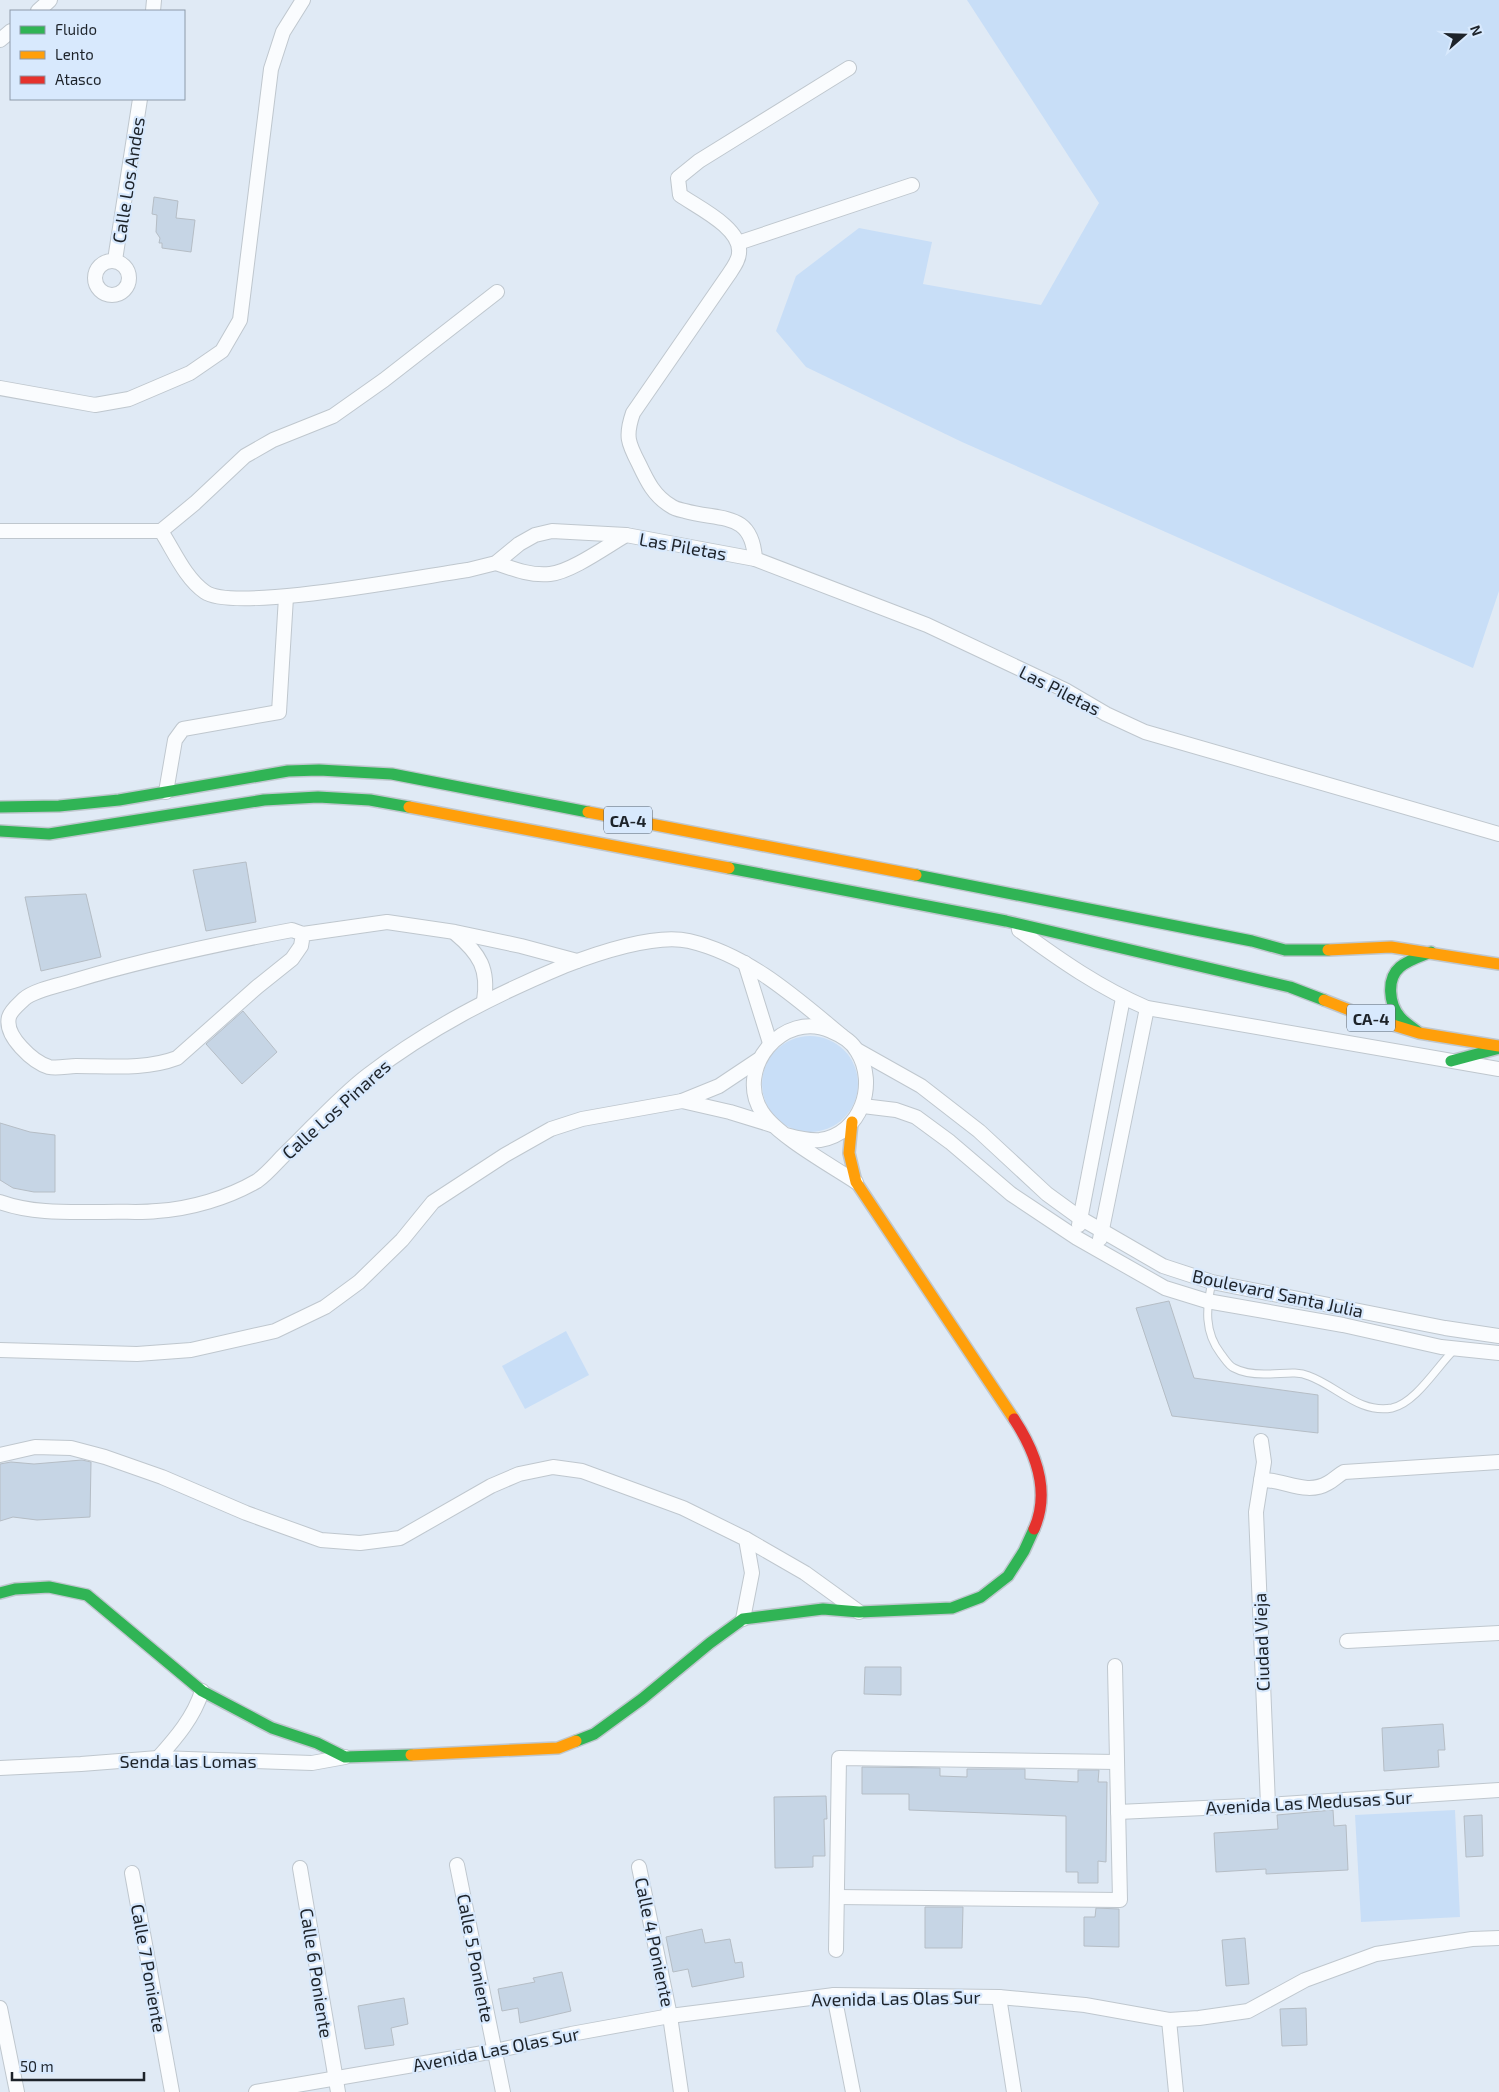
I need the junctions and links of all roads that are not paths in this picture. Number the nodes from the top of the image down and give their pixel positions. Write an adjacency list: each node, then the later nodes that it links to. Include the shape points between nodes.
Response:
1 (50, 0): 3 (street)
2 (303, 0): 12 (street, via 283,32 271,69 240,320 222,351 190,373 129,399 95,405)
3 (39, 10)
4 (10, 32): 5 (street)
5 (0, 40)
6 (849, 68): 9 (street, via 698,161 678,178 680,195 724,225)
7 (140, 100): 10 (street, Calle Los Andes)
8 (912, 185): 9 (street)
9 (738, 244): 16 (street, via 740,254 729,274 633,413 627,430 632,450 651,489 672,508 720,516 739,524 749,533)
10 (115, 260)
11 (497, 292): 14 (street, via 333,416 273,440 245,456)
12 (0, 388)
13 (0, 530): 14 (street)
14 (161, 531): 18 (street, Las Piletas, via 190,578 206,593 235,598)
15 (626, 535): 16 (street, Las Piletas); 17 (street, Las Piletas, via 552,530 519,544); 17 (street, Las Piletas, via 569,568 550,574 528,573)
16 (755, 559): 22 (street, Las Piletas, via 927,626 1065,690 1145,732)
17 (496, 564): 18 (street, Las Piletas)
18 (286, 597): 19 (street, via 279,712 183,730 175,740)
19 (166, 792): 20 (main road, CA-4, via 59,806); 26 (main road, CA-4, via 288,771 392,774 1007,892 1285,950 1390,947)
20 (0, 807)
21 (0, 831): 23 (main road, CA-4, via 49,834 264,800 344,797 530,828)
22 (1499, 834)
23 (1006, 921): 30 (street, via 1070,967); 33 (main road, CA-4, via 1290,987 1370,1018)
24 (455, 932): 25 (street, via 387,922); 27 (street); 31 (street, via 472,947 481,963 487,983)
25 (304, 934): 25 (street, via 292,930 228,942 121,966 48,988 26,997 15,1008 9,1017 10,1028 15,1040 28,1054 50,1067 162,1064 177,1058 256,987 292,960)
26 (1431, 952): 29 (main road, CA-4); 33 (main road, via 1402,966 1396,971 1392,984 1392,998 1399,1016)
27 (576, 961): 28 (street, Calle Los Pinares, via 593,954 659,940 686,940); 31 (street, Calle Los Pinares)
28 (745, 963): 34 (street, Calle Los Pinares, via 783,988); 35 (street)
29 (1499, 964)
30 (1123, 998): 32 (street); 48 (street)
31 (484, 1001): 47 (street, Calle Los Pinares, via 410,1045 366,1077 258,1180 225,1196 157,1212 48,1213)
32 (1147, 1008): 39 (street); 49 (street)
33 (1420, 1033): 36 (main road, CA-4)
34 (842, 1036): 35 (street, via 824,1028 804,1026 786,1032); 37 (street)
35 (770, 1044): 38 (street)
36 (1499, 1047): 39 (main road)
37 (857, 1050): 42 (street, via 865,1067 867,1087); 48 (street, Boulevard Santa Julia, via 921,1086 979,1131 1047,1194)
38 (758, 1060): 41 (street, via 720,1086); 44 (street, via 755,1094 761,1111)
39 (1451, 1061): 40 (street)
40 (1499, 1069)
41 (682, 1101): 44 (street); 56 (street, via 582,1119 551,1129 433,1202 402,1240 359,1282 325,1307 275,1331 191,1350 137,1354)
42 (863, 1106): 43 (street); 50 (street, via 896,1110 916,1117 1011,1194)
43 (852, 1122): 45 (street, via 821,1140 803,1140); 46 (main road, via 849,1153)
44 (772, 1125): 45 (street)
45 (786, 1135): 46 (street)
46 (856, 1182): 64 (main road, via 1024,1435 1036,1462 1042,1490 1037,1522 1024,1551 1008,1576 981,1597 952,1608)
47 (0, 1202)
48 (1080, 1218): 49 (street, Boulevard Santa Julia); 50 (street)
49 (1102, 1231): 51 (street); 52 (street, Boulevard Santa Julia, via 1163,1266)
50 (1077, 1238): 51 (street)
51 (1097, 1250): 53 (street, via 1164,1288)
52 (1212, 1282): 53 (lane); 54 (street, Boulevard Santa Julia)
53 (1207, 1301): 55 (street); 55 (lane, via 1206,1316 1211,1336 1233,1368 1262,1374 1307,1375 1369,1407 1394,1408 1410,1398)
54 (1499, 1336)
55 (1455, 1348): 57 (street)
56 (0, 1350)
57 (1499, 1353)
58 (1261, 1441): 61 (street, Ciudad Vieja)
59 (0, 1455): 62 (street, via 35,1447 71,1448 146,1472 321,1540 360,1543 400,1538 490,1486 519,1474 553,1467 582,1471 683,1508)
60 (1499, 1462): 61 (street, via 1344,1472 1327,1484 1304,1489)
61 (1262, 1480): 75 (street, Ciudad Vieja, via 1256,1512)
62 (746, 1539): 64 (street, via 806,1573); 65 (street, via 752,1572)
63 (0, 1593): 69 (main road, via 49,1587 87,1595)
64 (859, 1612): 65 (main road, via 823,1609)
65 (743, 1619): 70 (main road, via 594,1734 558,1748)
66 (1499, 1633): 67 (street)
67 (1347, 1641)
68 (1115, 1666): 72 (street)
69 (202, 1691): 70 (main road, via 272,1728); 71 (street, via 176,1738)
70 (346, 1757): 71 (street, Senda las Lomas, via 312,1762)
71 (158, 1758): 73 (street, Senda las Lomas)
72 (1117, 1762): 76 (street); 81 (street, via 839,1758)
73 (0, 1768)
74 (1499, 1790): 75 (street, Avenida Las Medusas Sur)
75 (1268, 1805): 76 (street, Avenida Las Medusas Sur)
76 (1118, 1812): 81 (street, via 1120,1900)
77 (457, 1865): 89 (street, Calle 5 Poniente)
78 (639, 1867): 87 (street, Calle 4 Poniente)
79 (300, 1868): 90 (street, Calle 6 Poniente)
80 (132, 1873): 92 (street, Calle 7 Poniente)
81 (837, 1897): 83 (street)
82 (1499, 1938): 88 (street, Avenida Las Olas Sur, via 1376,1954 1305,1980 1248,2011)
83 (836, 1950)
84 (834, 1995): 85 (street, Avenida Las Olas Sur); 87 (street, Avenida Las Olas Sur); 96 (street)
85 (999, 1997): 88 (street, Avenida Las Olas Sur, via 1085,2005); 97 (street)
86 (0, 2008): 91 (street)
87 (670, 2016): 89 (street, Avenida Las Olas Sur); 95 (street, Calle 4 Poniente)
88 (1169, 2020): 98 (street)
89 (495, 2051): 90 (street, Avenida Las Olas Sur); 94 (street, Calle 5 Poniente)
90 (337, 2085): 93 (street, Avenida Las Olas Sur)
91 (17, 2092)
92 (172, 2092)
93 (256, 2092)
94 (503, 2092)
95 (682, 2092)
96 (853, 2092)
97 (1014, 2092)
98 (1176, 2092)

